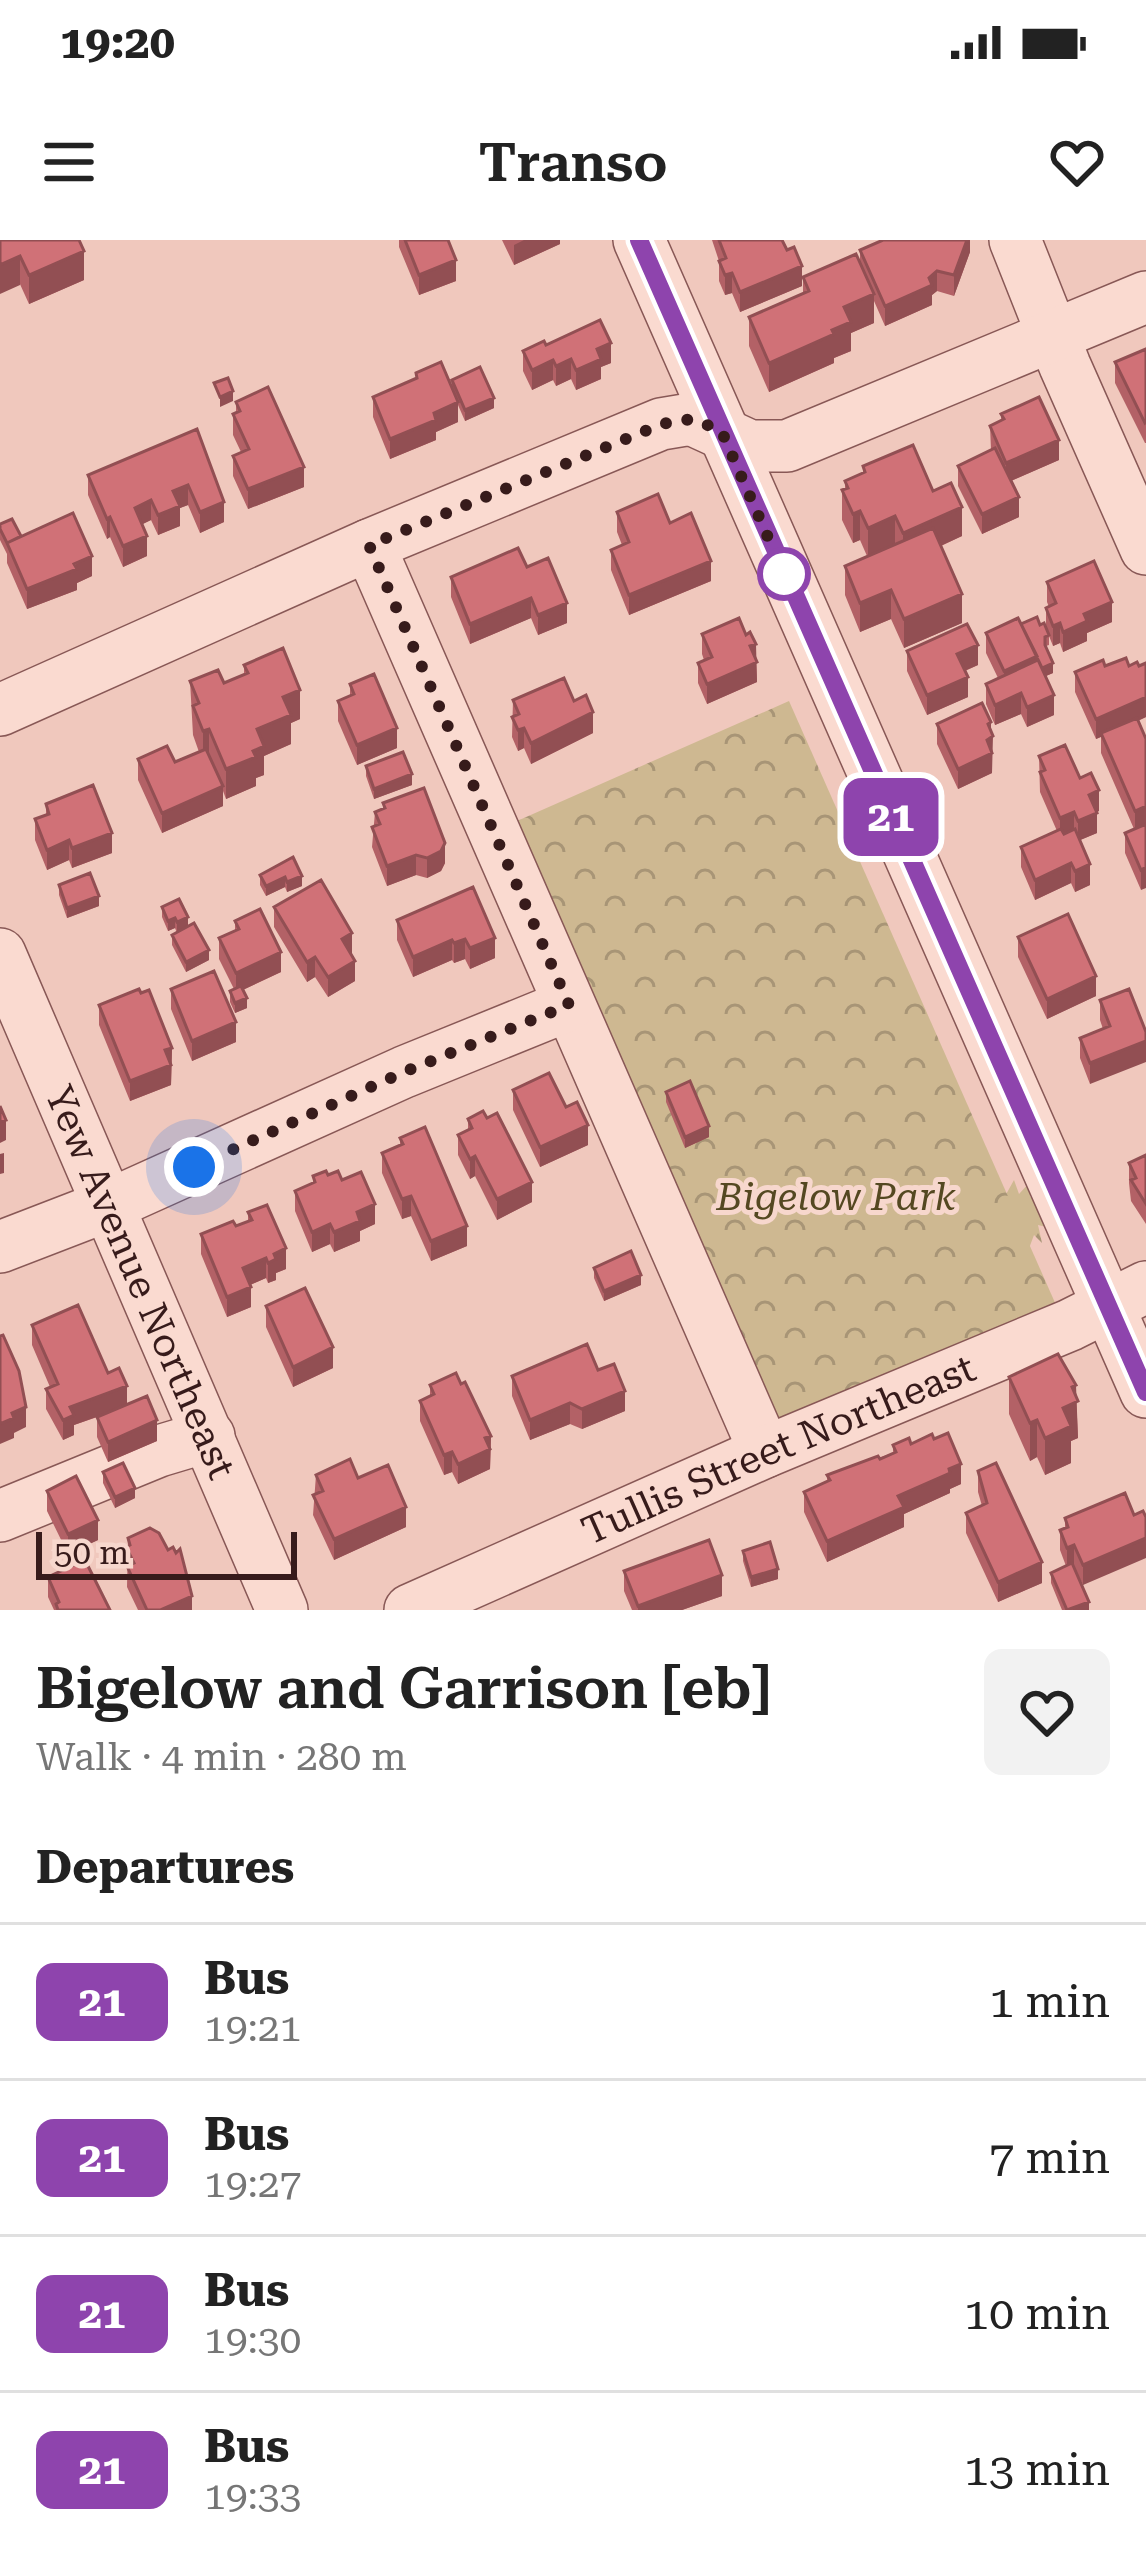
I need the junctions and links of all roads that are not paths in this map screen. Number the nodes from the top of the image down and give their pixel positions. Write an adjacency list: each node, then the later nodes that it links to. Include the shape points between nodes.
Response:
1 (639, 240): 5 (street)
2 (1015, 240): 4 (street)
3 (1146, 297): 4 (street)
4 (1053, 335): 5 (street, via 787,446 750,446); 7 (street)
5 (721, 430): 6 (street, via 691,419 662,424); 13 (street)
6 (369, 545): 8 (street); 10 (street)
7 (1146, 549)
8 (0, 710)
9 (0, 954): 11 (street, Yew Avenue Northeast)
10 (569, 1005): 11 (street); 16 (street)
11 (110, 1205): 12 (street); 15 (street, Yew Avenue Northeast)
12 (0, 1247)
13 (1126, 1296): 14 (street); 16 (street, Tullis Street Northeast)
14 (1146, 1392)
15 (209, 1436): 17 (street); 18 (street, Yew Avenue Northeast)
16 (765, 1452): 19 (street, Tullis Street Northeast)
17 (0, 1516)
18 (282, 1610)
19 (410, 1610)

